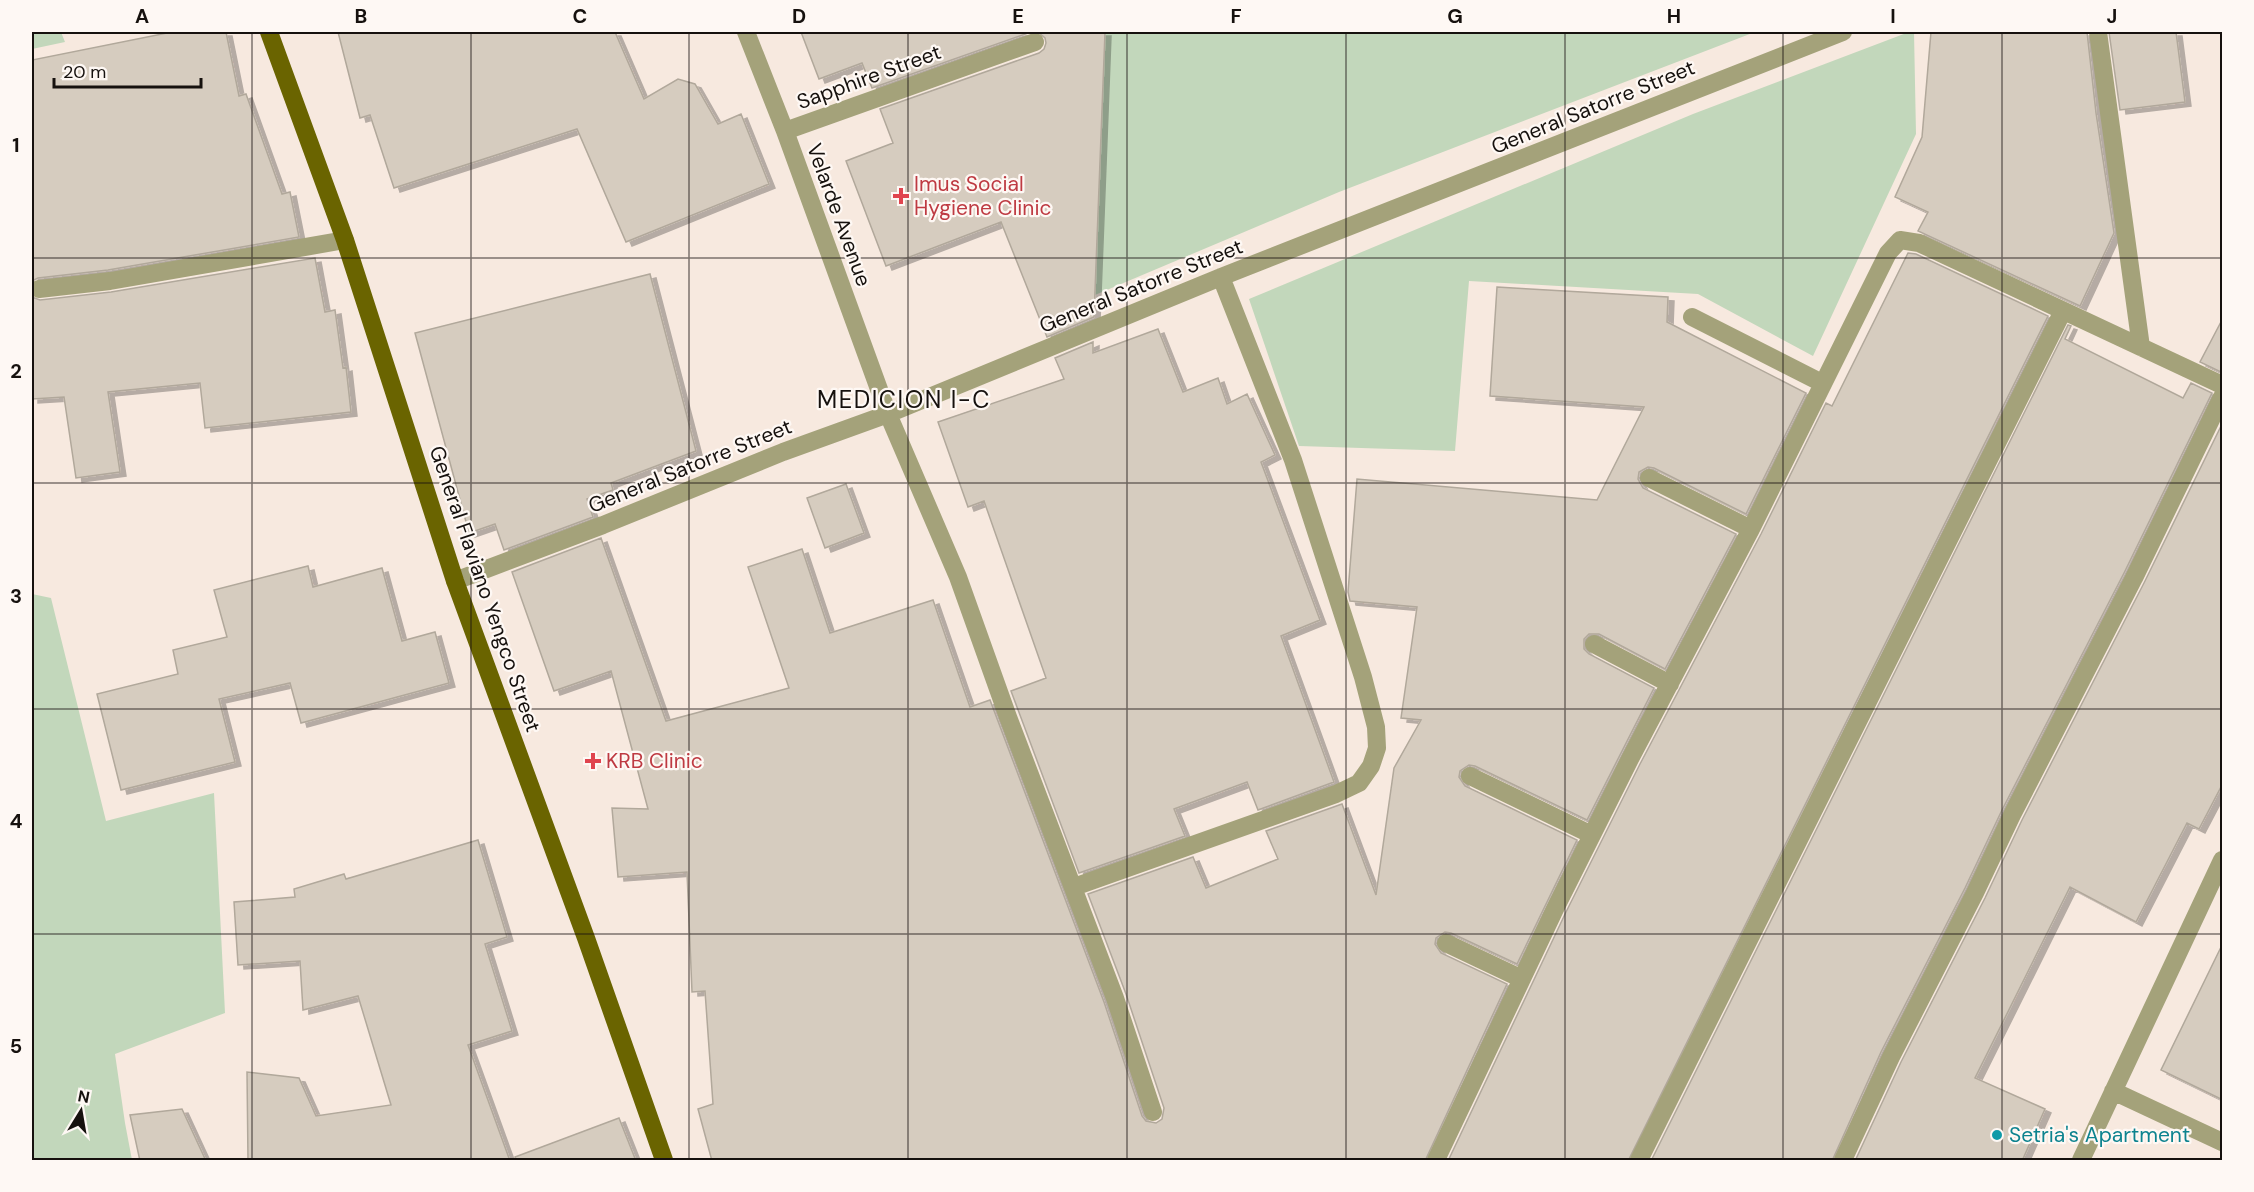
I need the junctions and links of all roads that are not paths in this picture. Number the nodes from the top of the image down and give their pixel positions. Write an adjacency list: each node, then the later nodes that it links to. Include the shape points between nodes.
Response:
1 (269, 32): 7 (main road, General Flaviano Yengco Street)
2 (746, 32): 6 (street, Velarde Avenue)
3 (1843, 32): 8 (street, General Satorre Street)
4 (2098, 32): 12 (street)
5 (1035, 42): 6 (street, Sapphire Street)
6 (785, 131): 16 (street, Velarde Avenue)
7 (345, 240): 9 (street); 19 (main road, General Flaviano Yengco Street)
8 (1221, 277): 16 (street, General Satorre Street); 25 (street, via 1293,460 1363,677 1376,727 1377,748 1359,783 1336,794)
9 (39, 290)
10 (2063, 311): 12 (street); 13 (street, via 1919,243 1900,240 1888,254); 33 (street)
11 (1692, 317): 13 (street)
12 (2141, 347): 14 (street)
13 (1822, 383): 18 (street)
14 (2223, 385)
15 (2223, 397): 34 (street, via 1891,1057)
16 (888, 414): 19 (street, General Satorre Street); 25 (street, Velarde Avenue, via 958,577)
17 (1649, 478): 18 (street)
18 (1751, 529): 21 (street)
19 (455, 581): 31 (main road, General Flaviano Yengco Street)
20 (1594, 644): 21 (street)
21 (1670, 684): 23 (street)
22 (1470, 776): 23 (street)
23 (1592, 835): 27 (street)
24 (2220, 868): 28 (street)
25 (1074, 887): 29 (street, Velarde Avenue)
26 (1446, 942): 27 (street)
27 (1522, 979): 32 (street)
28 (2113, 1090): 30 (street); 35 (street)
29 (1153, 1112)
30 (2223, 1142)
31 (664, 1161)
32 (1436, 1161)
33 (1639, 1161)
34 (1843, 1161)
35 (2081, 1161)

